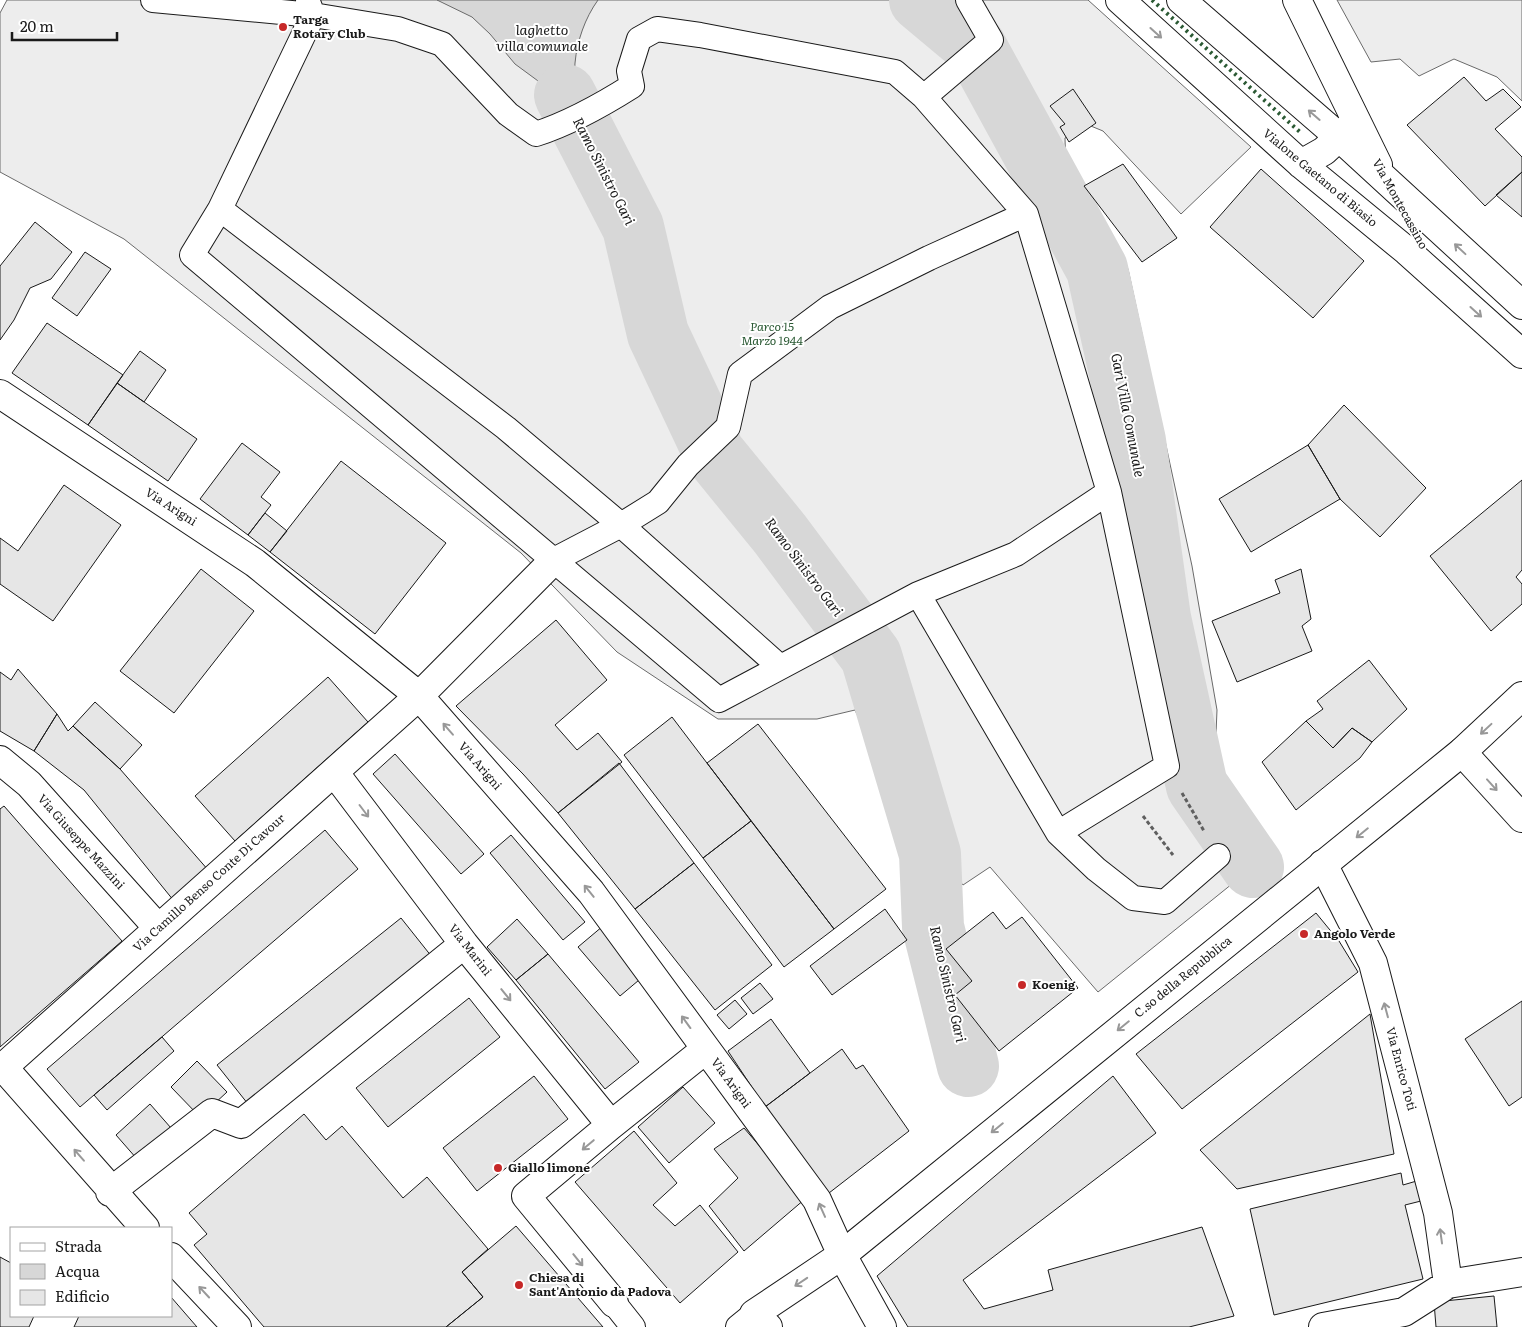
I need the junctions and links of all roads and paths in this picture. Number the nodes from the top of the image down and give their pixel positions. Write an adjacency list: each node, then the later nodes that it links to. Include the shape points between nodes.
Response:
1 (153, 0): 6 (street)
2 (968, 0): 7 (street, via 991,40)
3 (1120, 0): 9 (street, Vialone Gaetano di Biasio, one-way to 9)
4 (1181, 0): 8 (street, one-way to 4)
5 (1297, 0): 8 (street, Via Montecassino)
6 (310, 7): 7 (street, via 398,29 442,44 508,114 536,134 553,129 632,86 629,71 639,39 657,29 895,72); 11 (street)
7 (924, 97): 12 (street)
8 (1348, 129): 9 (street, via 1324,151); 10 (street, Via Montecassino)
9 (1301, 164): 13 (street, Vialone Gaetano di Biasio)
10 (1384, 178): 13 (street, Via Montecassino); 14 (street, one-way to 10)
11 (220, 209): 18 (street, via 506,428); 19 (street, via 192,255)
12 (1026, 214): 17 (street); 18 (street, via 830,306 740,374 728,427 688,465 658,502)
13 (1447, 286): 15 (street, Vialone Gaetano di Biasio, one-way to 15)
14 (1522, 305)
15 (1522, 354)
16 (0, 394): 22 (street, Via Arigni, via 255,563)
17 (1109, 492): 20 (street, via 1016,554); 26 (street)
18 (621, 525): 19 (street); 21 (street)
19 (554, 560): 21 (street, via 719,700); 22 (street, Via Camillo Benso Conte Di Cavour)
20 (918, 594): 21 (street); 30 (street)
21 (780, 667)
22 (419, 696): 27 (street, Via Camillo Benso Conte Di Cavour); 36 (street, Via Arigni, one-way to 22, via 591,892)
23 (1522, 696): 24 (street, C.so della Repubblica, one-way to 24)
24 (1462, 752): 29 (street, one-way to 29); 32 (street, C.so della Repubblica, one-way to 32)
25 (0, 760): 34 (street, Via Giuseppe Mazzini, via 28,784)
26 (1167, 766): 28 (street); 31 (path)
27 (334, 772): 34 (street, Via Camillo Benso Conte Di Cavour); 35 (street, Via Marini, one-way to 35)
28 (1124, 792): 30 (street); 33 (path)
29 (1522, 818)
30 (1058, 833): 33 (street, via 1133,898 1165,902)
31 (1218, 856): 33 (street)
32 (1323, 864): 41 (street, C.so della Repubblica, one-way to 41); 44 (street, Via Enrico Toti, one-way to 32, via 1438,1213 1373,963)
33 (1191, 879)
34 (158, 928): 37 (street, Via Camillo Benso Conte Di Cavour)
35 (464, 944): 38 (street, Via Marini, one-way to 38); 39 (street, via 241,1124 212,1112)
36 (706, 1049): 38 (street); 41 (street, Via Arigni, one-way to 36, via 817,1200)
37 (2, 1069): 39 (street, one-way to 37)
38 (611, 1125): 45 (street, one-way to 45, via 526,1196)
39 (110, 1192): 40 (street)
40 (143, 1227)
41 (842, 1254): 47 (street, C.so della Repubblica, one-way to 47); 50 (street, Via Arigni)
42 (172, 1258): 48 (street, one-way to 42)
43 (1522, 1272): 44 (street)
44 (1448, 1284): 46 (street)
45 (614, 1303): 49 (street)
46 (1406, 1320): 51 (street)
47 (753, 1323)
48 (237, 1327)
49 (633, 1327)
50 (882, 1327)
51 (1323, 1327)

